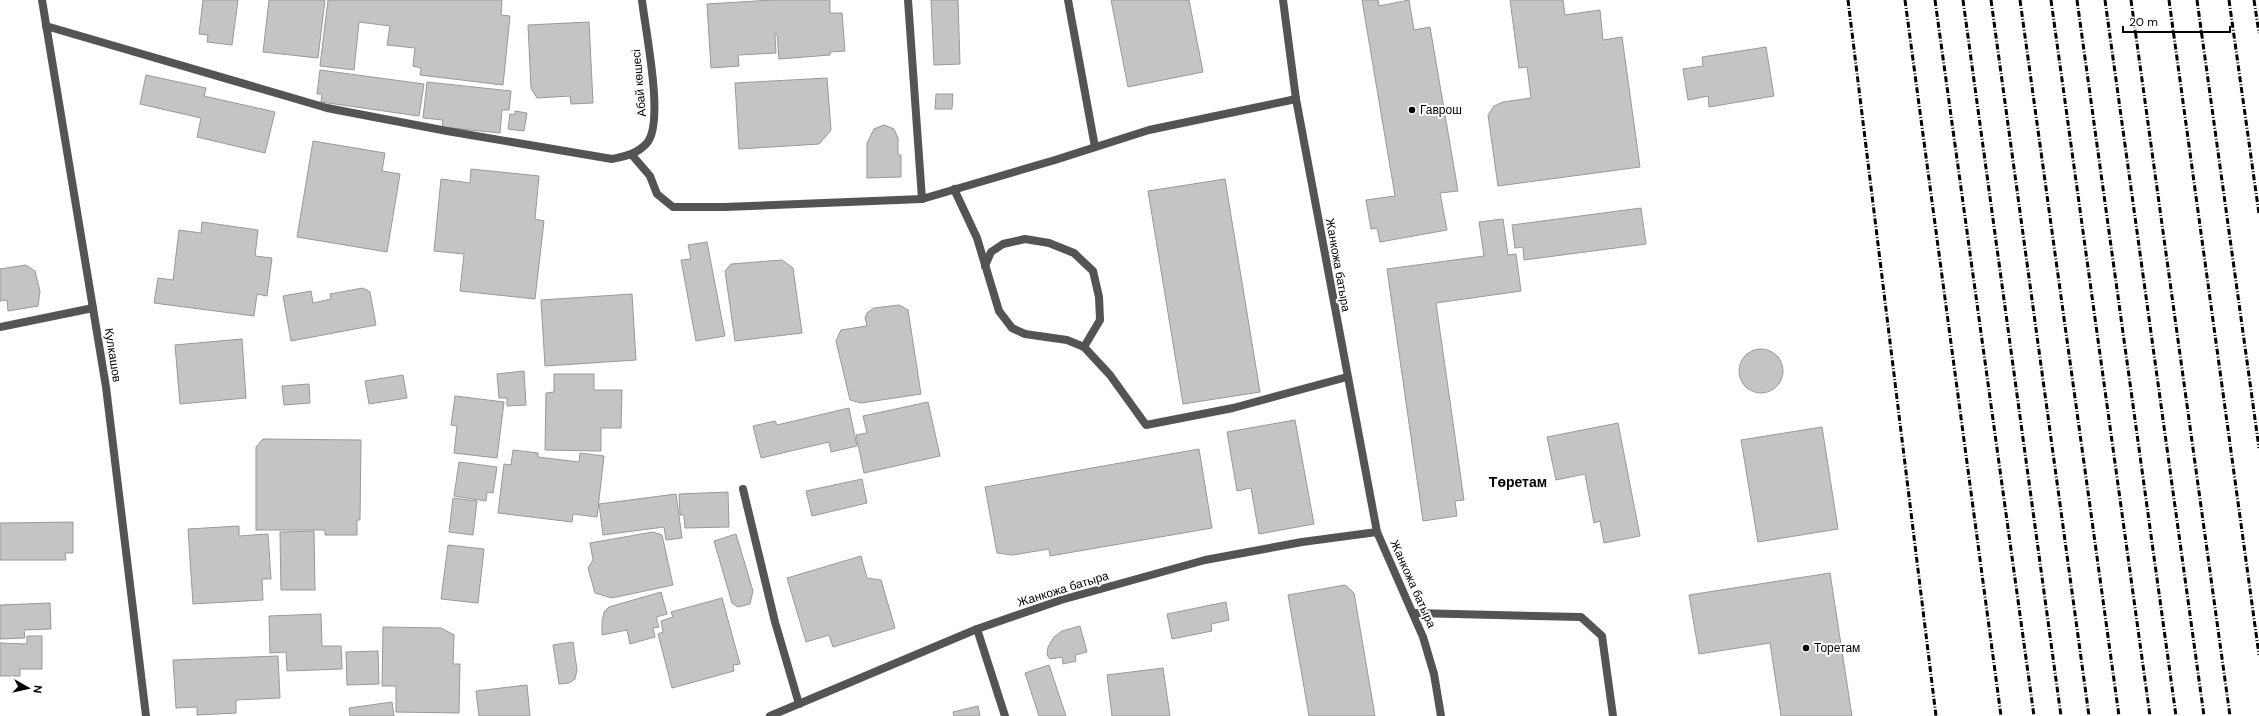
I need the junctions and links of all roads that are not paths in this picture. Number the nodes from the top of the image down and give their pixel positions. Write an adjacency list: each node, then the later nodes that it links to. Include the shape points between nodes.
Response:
1 (42, 0): 6 (street, Кулкашов)
2 (642, 0): 9 (street, Абай көшесі, via 656,104 654,130 648,142)
3 (908, 0): 11 (street)
4 (1068, 0): 8 (street)
5 (1283, 0): 7 (street, Жанкожа батыра)
6 (46, 26): 9 (street, via 327,108 612,159); 13 (street, Кулкашов)
7 (1296, 99): 8 (street, via 1149,130); 16 (street, Жанкожа батыра)
8 (1095, 147): 10 (street)
9 (632, 155): 11 (street, via 650,176 657,194 673,207)
10 (954, 189): 11 (street); 12 (street, via 977,238)
11 (922, 199)
12 (985, 266): 15 (street, via 998,311 1012,328 1025,334 1067,340); 15 (street, via 991,252 1003,244 1025,239 1049,243 1074,253 1093,271 1099,297 1100,320)
13 (93, 308): 14 (street); 22 (street, Кулкашов, via 106,387)
14 (0, 327)
15 (1084, 347): 16 (street, via 1110,375 1126,401 1146,425 1233,408)
16 (1347, 377): 18 (street, Жанкожа батыра)
17 (743, 489): 21 (street, via 775,622)
18 (1377, 532): 19 (street, Жанкожа батыра, via 1398,583); 20 (street, Жанкожа батыра, via 1302,542 1205,560 1061,600)
19 (1414, 613): 25 (street, Жанкожа батыра, via 1434,674); 26 (street, via 1581,617 1602,636)
20 (977, 629): 21 (street, Жанкожа батыра); 24 (street)
21 (799, 704): 23 (street, Жанкожа батыра)
22 (146, 716)
23 (770, 716)
24 (1006, 716)
25 (1441, 716)
26 (1613, 716)

